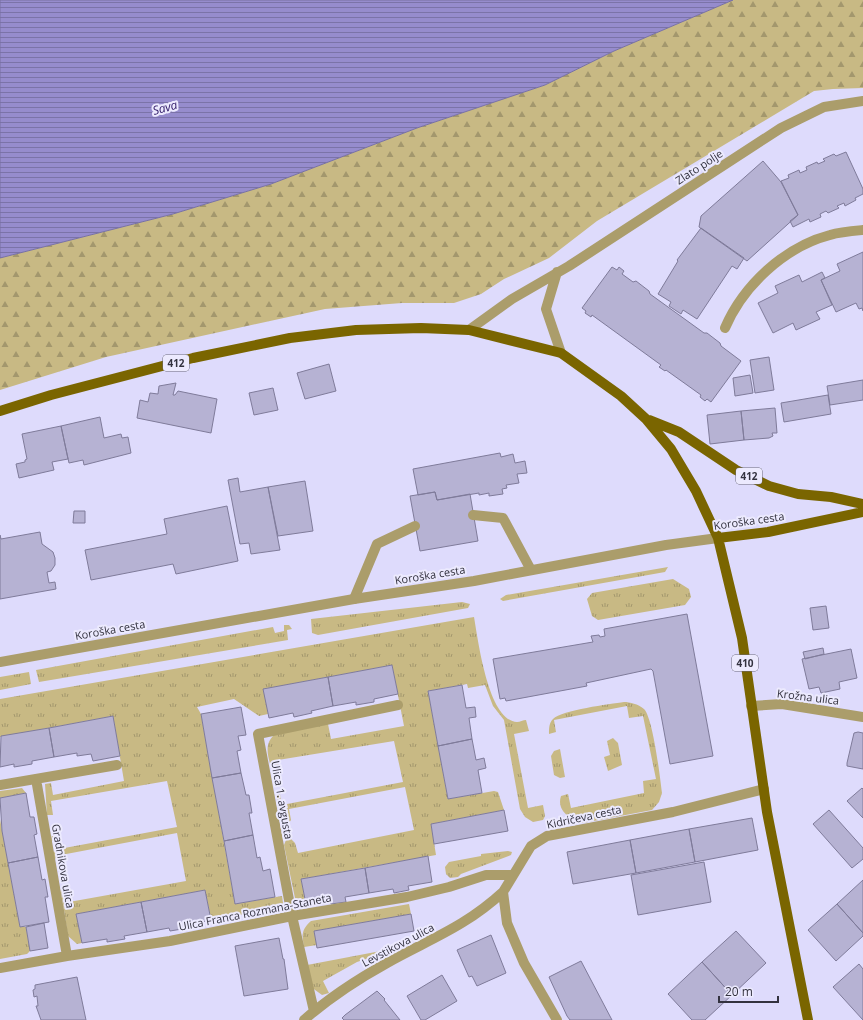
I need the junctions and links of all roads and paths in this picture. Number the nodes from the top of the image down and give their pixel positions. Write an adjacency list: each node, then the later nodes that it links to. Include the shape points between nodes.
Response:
1 (863, 101): 3 (street, Zlato polje, via 824,107 781,128)
2 (863, 230): 4 (street, via 830,235 804,245 782,258 756,282 732,310)
3 (557, 272): 5 (street, Zlato polje, via 512,299); 6 (street, via 546,309)
4 (725, 328)
5 (469, 330): 6 (main road, 412); 7 (main road, 412, via 356,330 290,338 193,358)
6 (561, 353): 8 (main road, 412, via 621,396)
7 (0, 411)
8 (646, 419): 9 (main road, 412, via 680,432 736,470 768,486 798,494 831,497); 13 (main road, 412, via 671,449 696,491)
9 (863, 504)
10 (863, 512): 13 (main road, Koroška cesta, via 768,532)
11 (473, 515): 14 (street, via 503,518)
12 (415, 526): 15 (street, via 377,544)
13 (718, 538): 14 (street, Koroška cesta); 18 (main road, 410, via 742,638)
14 (531, 570): 15 (street, Koroška cesta)
15 (354, 599): 16 (street, Koroška cesta)
16 (0, 662)
17 (398, 705): 26 (street, Ulica 1. avgusta, via 258,734)
18 (751, 706): 19 (street, Krožna ulica, via 782,704); 23 (main road, 410)
19 (863, 717)
20 (117, 765): 21 (street)
21 (36, 779): 22 (street); 27 (street, Gradnikova ulica)
22 (0, 786)
23 (764, 789): 24 (street, Kidričeva cesta, via 673,812 547,836 531,846); 32 (main road, 410)
24 (512, 875): 25 (street, Kidričeva cesta); 26 (street, Ulica Franca Rozmana-Staneta, via 486,874 449,887 407,897)
25 (503, 892): 29 (street, Levstikova ulica, via 486,908 454,929 387,963); 31 (street, via 507,923 524,963)
26 (292, 916): 27 (street, Ulica Franca Rozmana-Staneta, via 170,941); 29 (street, Ulica 1. avgusta)
27 (67, 956): 28 (street, Ulica Franca Rozmana-Staneta)
28 (0, 968)
29 (314, 1011): 30 (street, Levstikova ulica)
30 (304, 1020)
31 (557, 1020)
32 (808, 1020)

